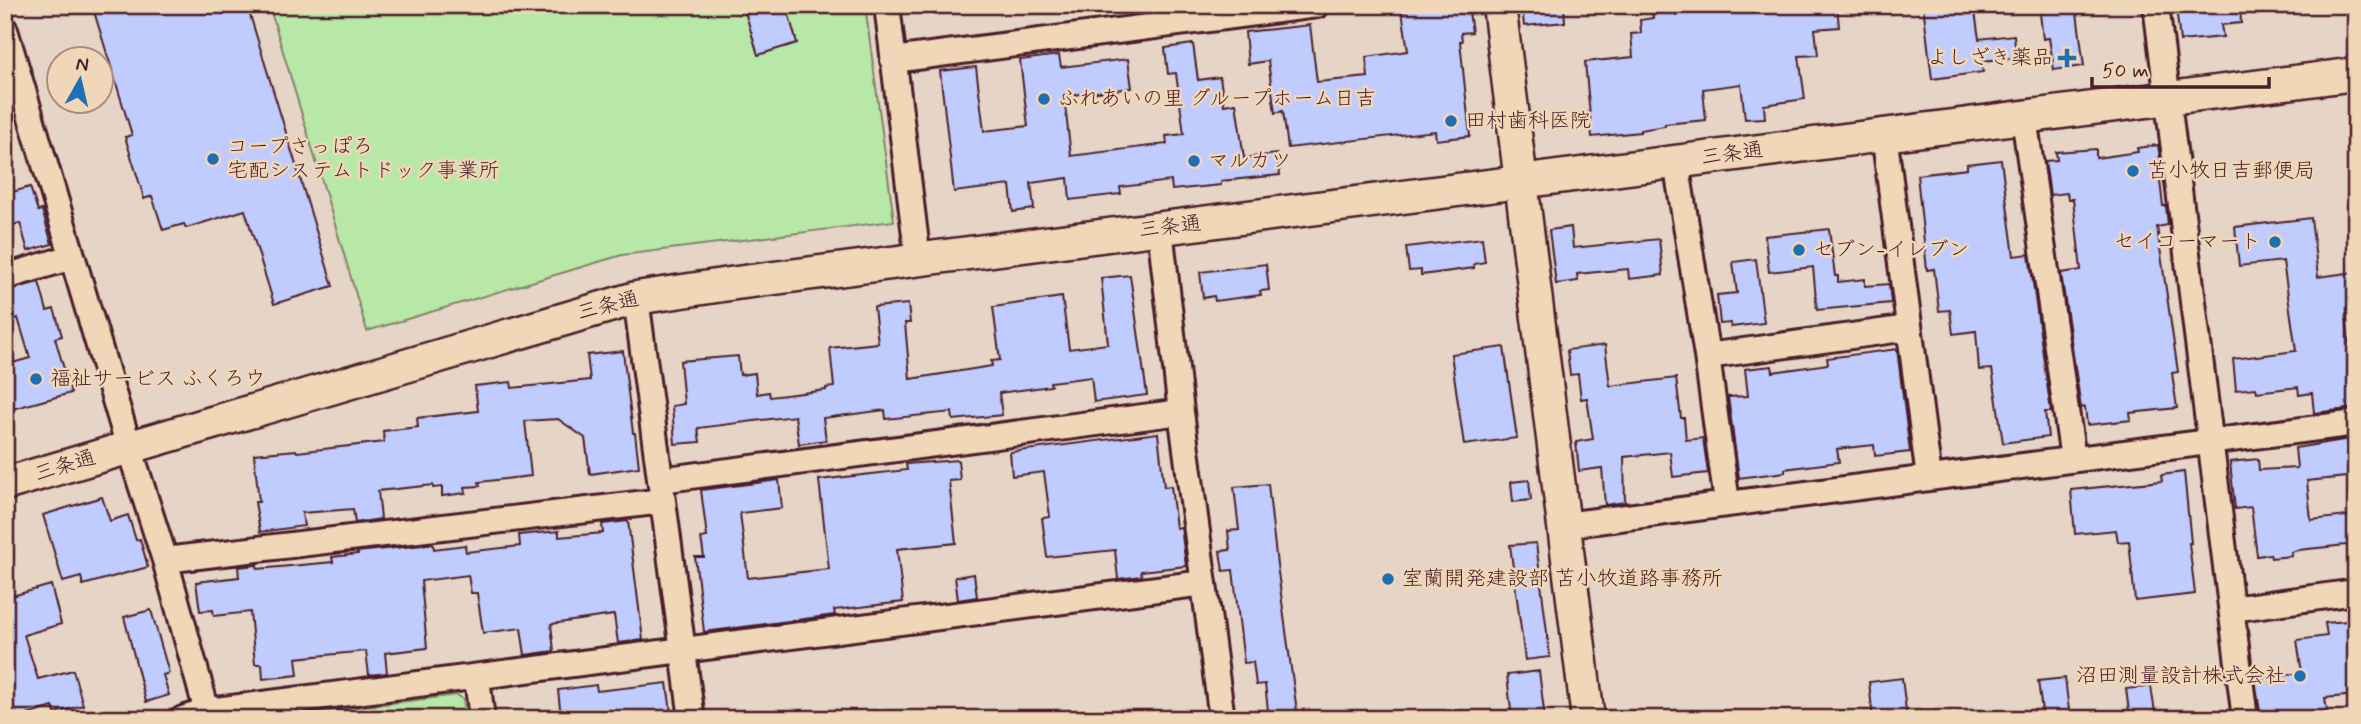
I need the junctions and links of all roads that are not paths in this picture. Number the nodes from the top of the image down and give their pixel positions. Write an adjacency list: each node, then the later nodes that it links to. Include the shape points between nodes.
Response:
1 (887, 5): 6 (street)
2 (1317, 5): 6 (street)
3 (1499, 5): 13 (street)
4 (2156, 5): 9 (street)
5 (5, 30): 8 (street)
6 (893, 60): 16 (street)
7 (2356, 74): 9 (street, 三条通)
8 (13, 85): 15 (street)
9 (2167, 99): 10 (street, 三条通); 23 (street)
10 (2024, 117): 11 (street, 三条通); 25 (street)
11 (1884, 134): 12 (street, 三条通); 19 (street)
12 (1676, 162): 13 (street, 三条通); 20 (street)
13 (1522, 181): 14 (street, 三条通); 30 (street)
14 (1160, 229): 16 (street, 三条通); 21 (street)
15 (72, 257): 17 (street); 24 (street)
16 (918, 260): 18 (street, 三条通)
17 (5, 277)
18 (636, 298): 24 (street, 三条通); 28 (street)
19 (1909, 328): 20 (street); 26 (street)
20 (1707, 356): 29 (street)
21 (1181, 412): 28 (street); 32 (street)
22 (2356, 423): 23 (street)
23 (2210, 442): 25 (street); 34 (street)
24 (129, 447): 27 (street, 三条通); 31 (street)
25 (2073, 460): 26 (street)
26 (1928, 478): 29 (street)
27 (5, 484)
28 (662, 490): 31 (street); 35 (street)
29 (1727, 503): 30 (street)
30 (1564, 525): 42 (street)
31 (165, 560): 37 (street)
32 (1205, 583): 35 (street); 41 (street)
33 (2356, 592): 34 (street)
34 (2232, 609): 43 (street)
35 (684, 651): 36 (street); 40 (street)
36 (477, 678): 37 (street); 39 (street)
37 (208, 715): 38 (street)
38 (183, 719)
39 (482, 719)
40 (692, 719)
41 (1222, 719)
42 (1588, 719)
43 (2245, 719)

